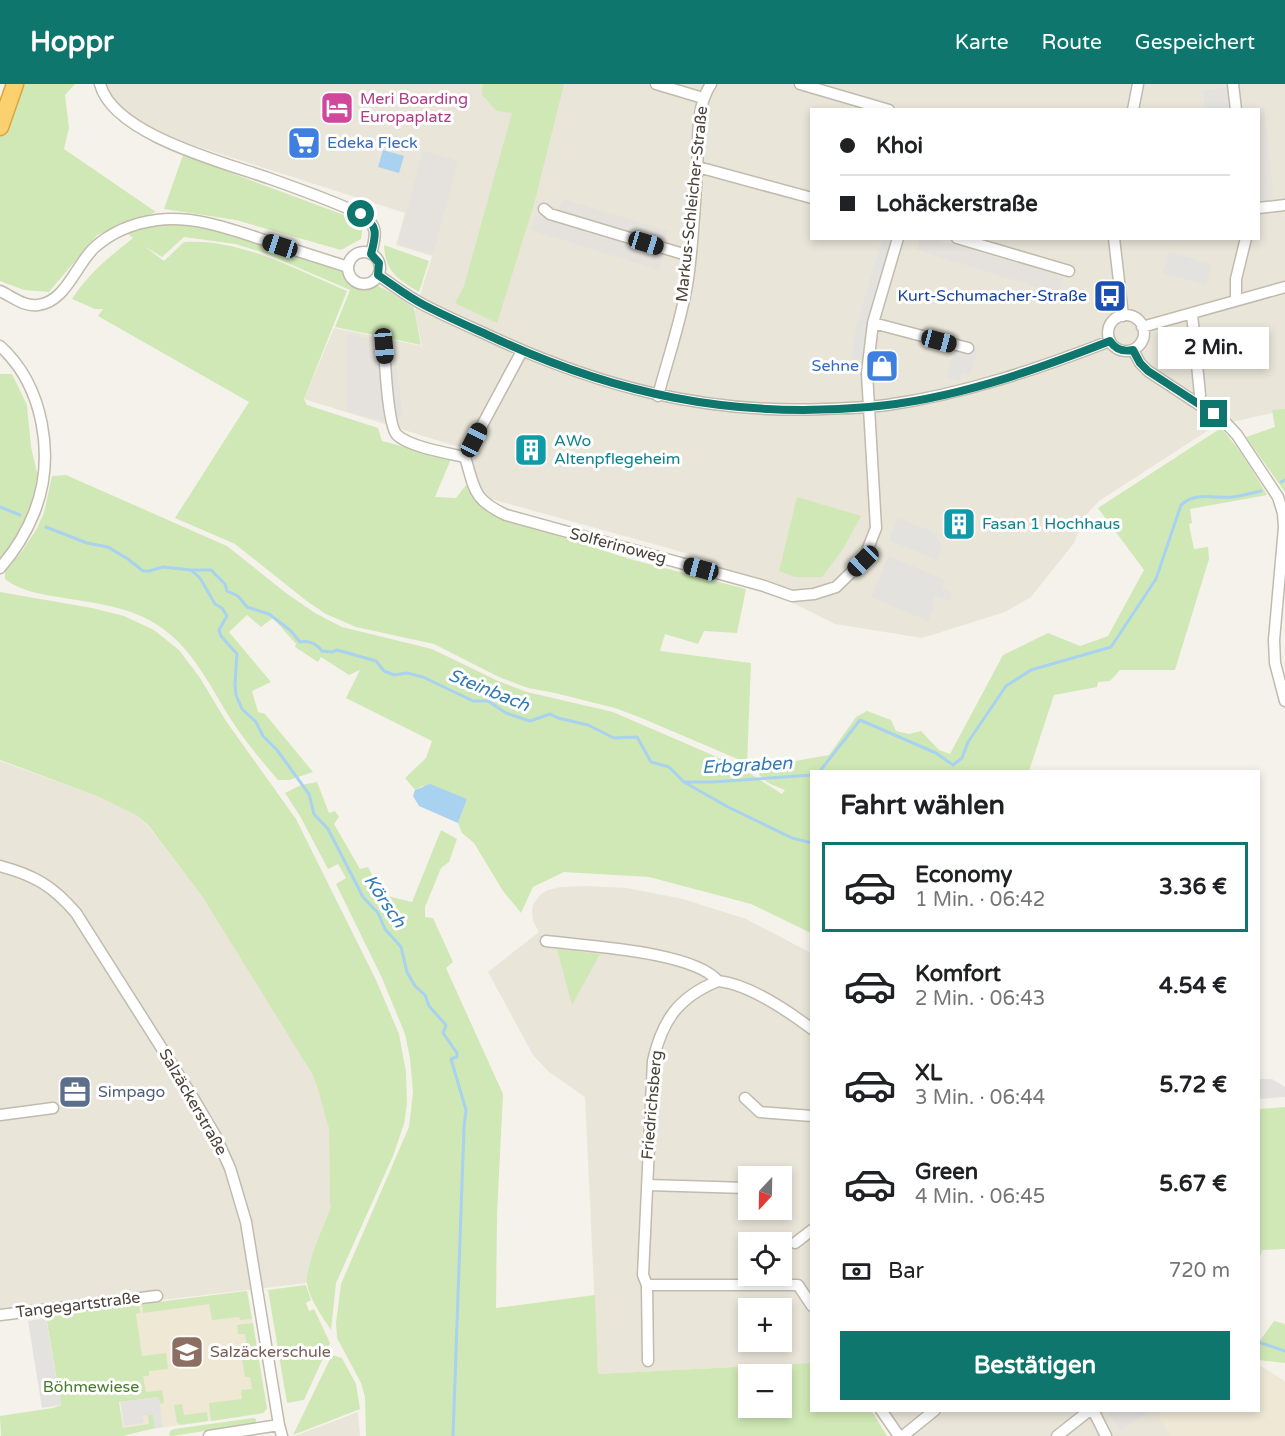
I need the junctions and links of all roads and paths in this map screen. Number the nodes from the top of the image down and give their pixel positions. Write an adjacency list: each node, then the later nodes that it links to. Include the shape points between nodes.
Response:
1 (15, 84): 12 (highway)
2 (100, 84): 22 (street, via 102,94 119,114 148,132 192,153 333,202 371,220 375,231)
3 (656, 84): 8 (street)
4 (711, 84): 8 (street, Markus-Schleicher-Straße)
5 (800, 84): 9 (street)
6 (1138, 84): 10 (street)
7 (1233, 84): 11 (street)
8 (703, 98): 13 (street, Markus-Schleicher-Straße)
9 (882, 108)
10 (1133, 108)
11 (1236, 108)
12 (0, 127)
13 (698, 167): 14 (street); 23 (street, Markus-Schleicher-Straße)
14 (810, 197)
15 (1285, 205): 16 (street)
16 (1260, 208)
17 (544, 209): 23 (street)
18 (897, 240): 32 (street, Solferinoweg)
19 (964, 240): 25 (street)
20 (1114, 240): 31 (street)
21 (1246, 240): 29 (street, via 1236,279)
22 (371, 254): 24 (street, via 356,254); 26 (street, via 379,263)
23 (690, 256): 41 (street, Markus-Schleicher-Straße, via 680,318)
24 (348, 267): 26 (street, via 359,284 367,284); 28 (street, via 222,226 159,220 135,224 95,247 49,302 24,303)
25 (1069, 271)
26 (378, 275): 39 (street, via 422,304)
27 (1285, 287): 29 (street)
28 (0, 291)
29 (1236, 300): 30 (street)
30 (1192, 314): 33 (street); 40 (street)
31 (1123, 316): 33 (street, via 1135,318); 34 (street, via 1110,325)
32 (873, 323): 37 (street); 42 (street, Solferinoweg, via 867,373)
33 (1142, 327): 38 (street, via 1143,338)
34 (1110, 341): 38 (street, via 1122,351); 42 (street, via 950,394)
35 (0, 346): 44 (street, via 15,363 38,407 44,464 35,512)
36 (384, 346): 43 (street, via 395,434 406,441)
37 (968, 348)
38 (1133, 350): 45 (street, via 1148,371 1224,421 1278,497 1284,527 1274,640 1275,663)
39 (522, 351): 41 (street, via 574,372); 43 (street)
40 (1200, 395)
41 (658, 396): 42 (street, via 731,408)
42 (869, 407): 43 (street, Solferinoweg, via 876,528 863,561 836,587 803,595 792,596 506,514 479,497)
43 (465, 457)
44 (0, 568)
45 (1285, 701)
46 (0, 866): 67 (street, Salzäckerstraße, via 39,879 76,914 223,1151 246,1222)
47 (546, 941): 48 (street, via 649,954 712,973)
48 (718, 981): 49 (street, via 756,995); 54 (street, Friedrichsberg, via 699,988 676,1008 658,1041 650,1094)
49 (810, 1028)
50 (745, 1098): 53 (street, via 760,1112)
51 (53, 1108): 52 (street)
52 (0, 1115)
53 (810, 1116)
54 (647, 1185): 55 (street, Friedrichsberg); 58 (street, Friedrichsberg, via 643,1275)
55 (738, 1188)
56 (810, 1232): 57 (street)
57 (795, 1243)
58 (647, 1284): 60 (street, via 798,1285); 62 (street, Friedrichsberg)
59 (157, 1296): 61 (street, Tangegartstraße)
60 (810, 1303)
61 (0, 1315)
62 (648, 1361)
63 (883, 1412): 69 (street)
64 (932, 1412): 69 (street)
65 (1088, 1412): 70 (street)
66 (1092, 1412): 71 (street)
67 (281, 1431): 68 (street)
68 (209, 1436)
69 (901, 1436)
70 (1057, 1436)
71 (1106, 1436)

